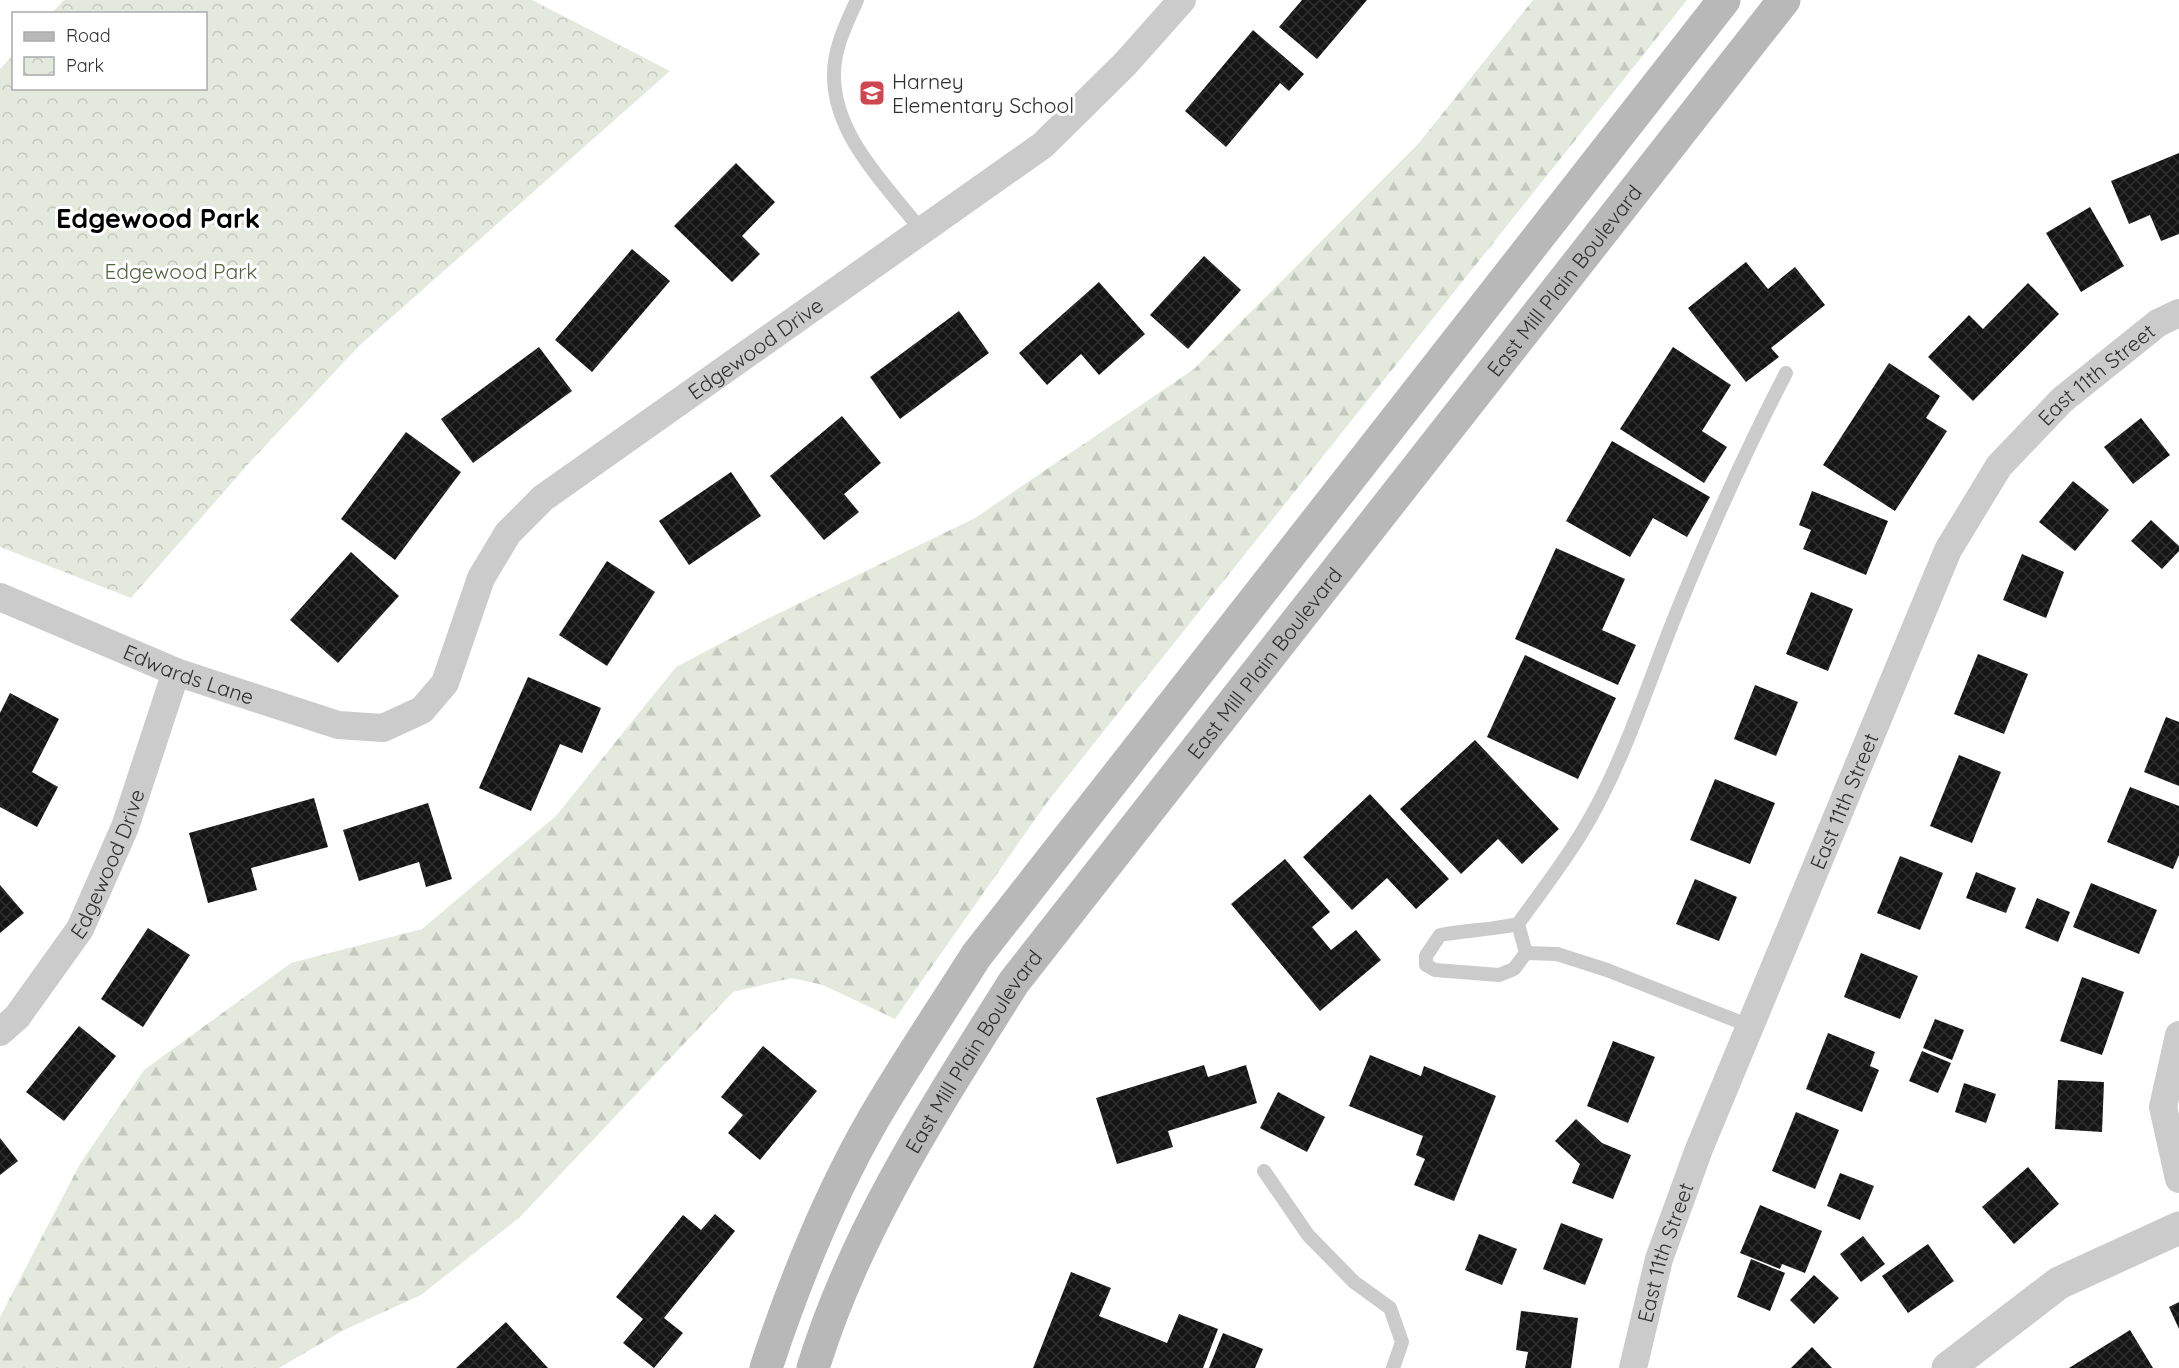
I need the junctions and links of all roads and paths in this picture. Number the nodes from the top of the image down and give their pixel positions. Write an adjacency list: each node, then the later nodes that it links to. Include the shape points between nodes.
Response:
1 (857, 0): 5 (lane, via 843,29 833,72 837,108 859,150)
2 (1182, 0): 5 (street, Edgewood Drive, via 1126,63 1043,145)
3 (1724, 0): 19 (main road, via 976,956 873,1119 829,1207)
4 (1784, 0): 20 (main road, East Mill Plain Boulevard, via 1014,982 912,1145 868,1232)
5 (921, 230): 10 (street, Edgewood Drive, via 543,498 508,532 481,578 445,683 422,711)
6 (2179, 313): 13 (street, East 11th Street, via 2158,323 2062,400 1999,466 1948,550)
7 (1786, 373): 11 (lane, via 1743,457 1592,815)
8 (0, 597): 9 (street, Edwards Lane)
9 (176, 672): 10 (street, Edwards Lane, via 338,725); 14 (street, Edgewood Drive, via 125,827 80,929 17,1017)
10 (383, 728)
11 (1518, 924): 12 (lane); 12 (lane, via 1440,935 1426,956 1426,965 1435,970 1499,975 1514,969)
12 (1526, 953): 13 (lane, via 1557,954 1607,970)
13 (1750, 1026): 22 (street, East 11th Street, via 1659,1259)
14 (0, 1032)
15 (2179, 1035): 17 (street, via 2163,1107)
16 (1264, 1171): 21 (lane, via 1308,1235 1354,1282 1390,1308 1402,1342)
17 (2179, 1179)
18 (2179, 1228): 23 (street, via 2059,1283)
19 (766, 1368)
20 (813, 1368)
21 (1393, 1368)
22 (1633, 1368)
23 (1948, 1368)

